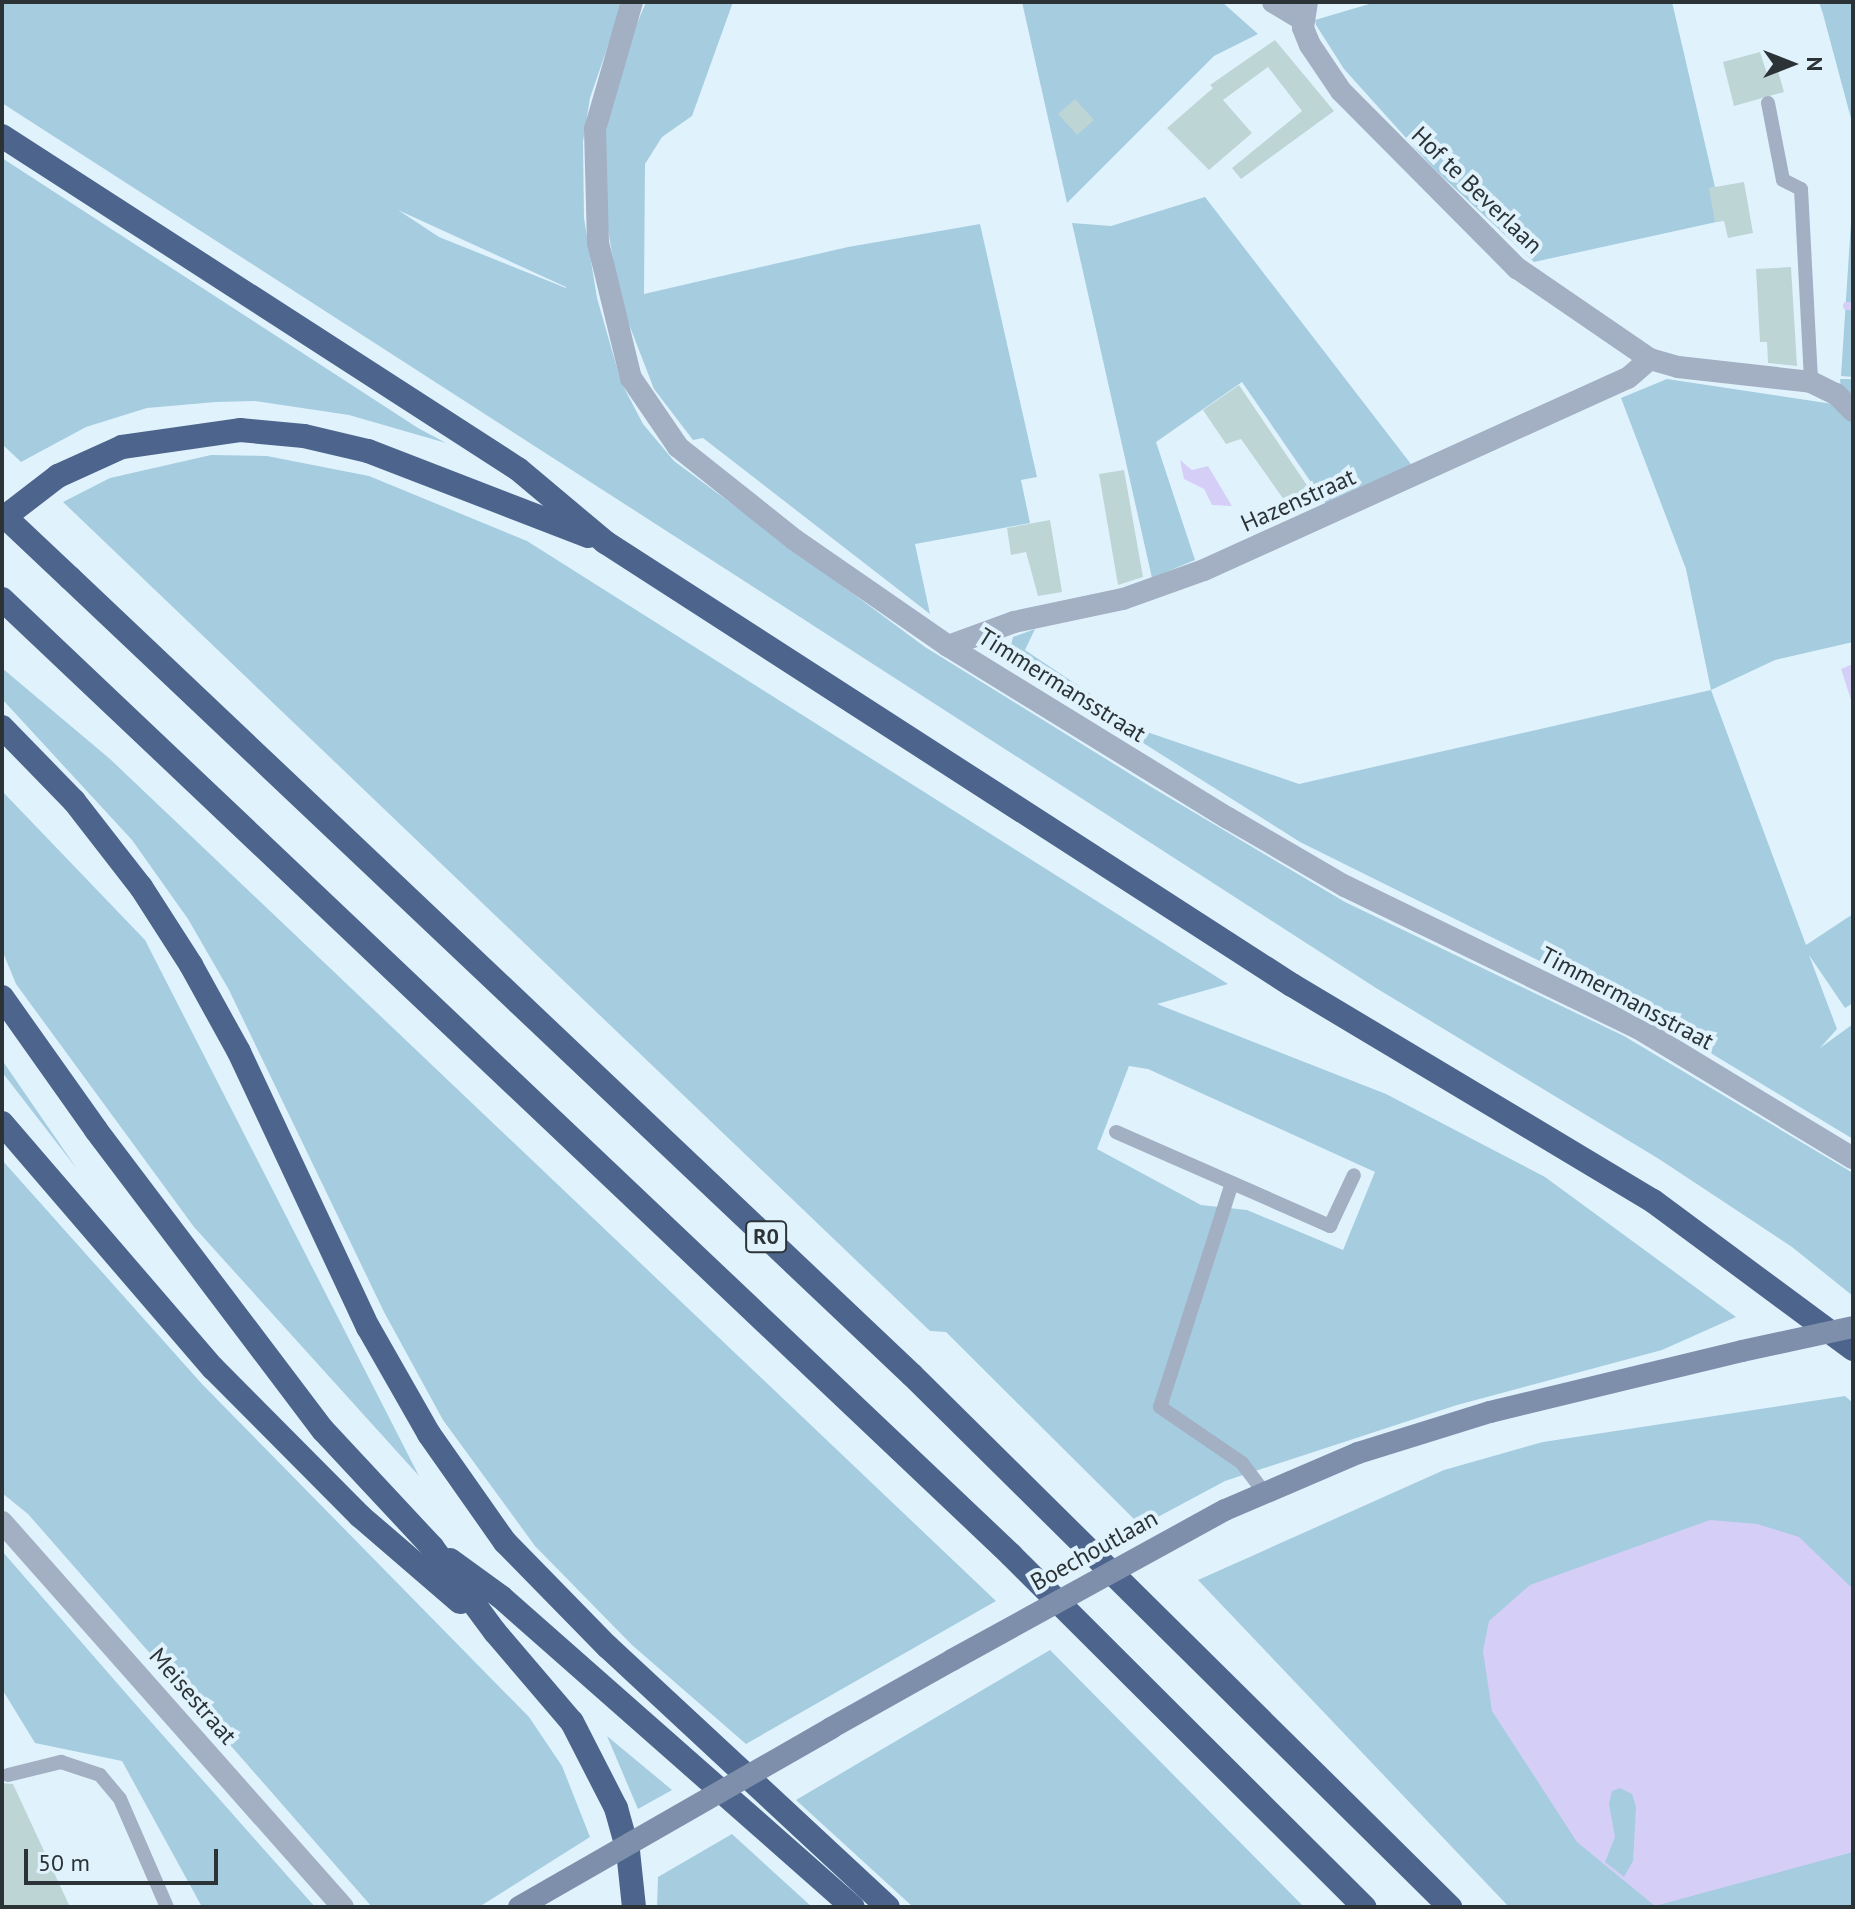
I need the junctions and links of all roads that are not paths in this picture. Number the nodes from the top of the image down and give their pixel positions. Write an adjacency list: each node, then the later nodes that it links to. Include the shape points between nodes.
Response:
1 (632, 2): 12 (street, Timmermansstraat, via 599,106 593,188 598,243 631,378 678,447 732,493)
2 (1273, 2): 3 (street)
3 (1305, 11): 6 (street, Hof te Beverlaan, via 1310,45 1341,91 1517,268)
4 (1768, 103): 7 (lane, via 1783,180 1801,189)
5 (2, 136): 10 (highway, via 518,469)
6 (1650, 359): 7 (street, Hof te Beverlaan); 12 (street, Hazenstraat, via 1628,378 1204,570 1123,599 1014,622)
7 (1811, 382): 8 (street, Hof te Beverlaan, via 1836,394)
8 (1853, 411)
9 (2, 517): 10 (highway, via 58,476 122,447 240,430 304,436 368,451); 34 (highway, R0, bridge, via 924,1386)
10 (605, 542): 21 (highway, via 1292,985 1653,1201)
11 (2, 599): 33 (highway, R0, via 1000,1544)
12 (948, 646): 17 (street, Timmermansstraat, via 1345,886 1638,1028)
13 (2, 727): 32 (highway, via 74,801 141,887 191,965 239,1052 368,1327 429,1434 505,1542 608,1647)
14 (2, 997): 24 (highway, via 323,1430)
15 (2, 1123): 25 (highway, via 213,1368 360,1516)
16 (1116, 1132): 19 (lane)
17 (1853, 1158)
18 (1354, 1175): 19 (lane, via 1330,1226)
19 (1232, 1183): 22 (lane, via 1160,1407 1242,1463)
20 (1853, 1327): 22 (main road, Boechoutlaan, bridge, via 1490,1412 1358,1453)
21 (1853, 1349)
22 (1263, 1491): 29 (main road, Boechoutlaan, bridge, via 952,1660)
23 (2, 1522): 28 (street, Meisestraat)
24 (432, 1547): 25 (highway); 31 (highway, via 501,1597)
25 (495, 1632): 30 (highway, via 572,1722 600,1770 628,1851)
26 (8, 1775): 27 (lane, via 61,1762 100,1775 120,1799)
27 (167, 1907)
28 (343, 1907)
29 (519, 1907)
30 (634, 1907)
31 (853, 1907)
32 (888, 1907)
33 (1364, 1907)
34 (1450, 1907)

